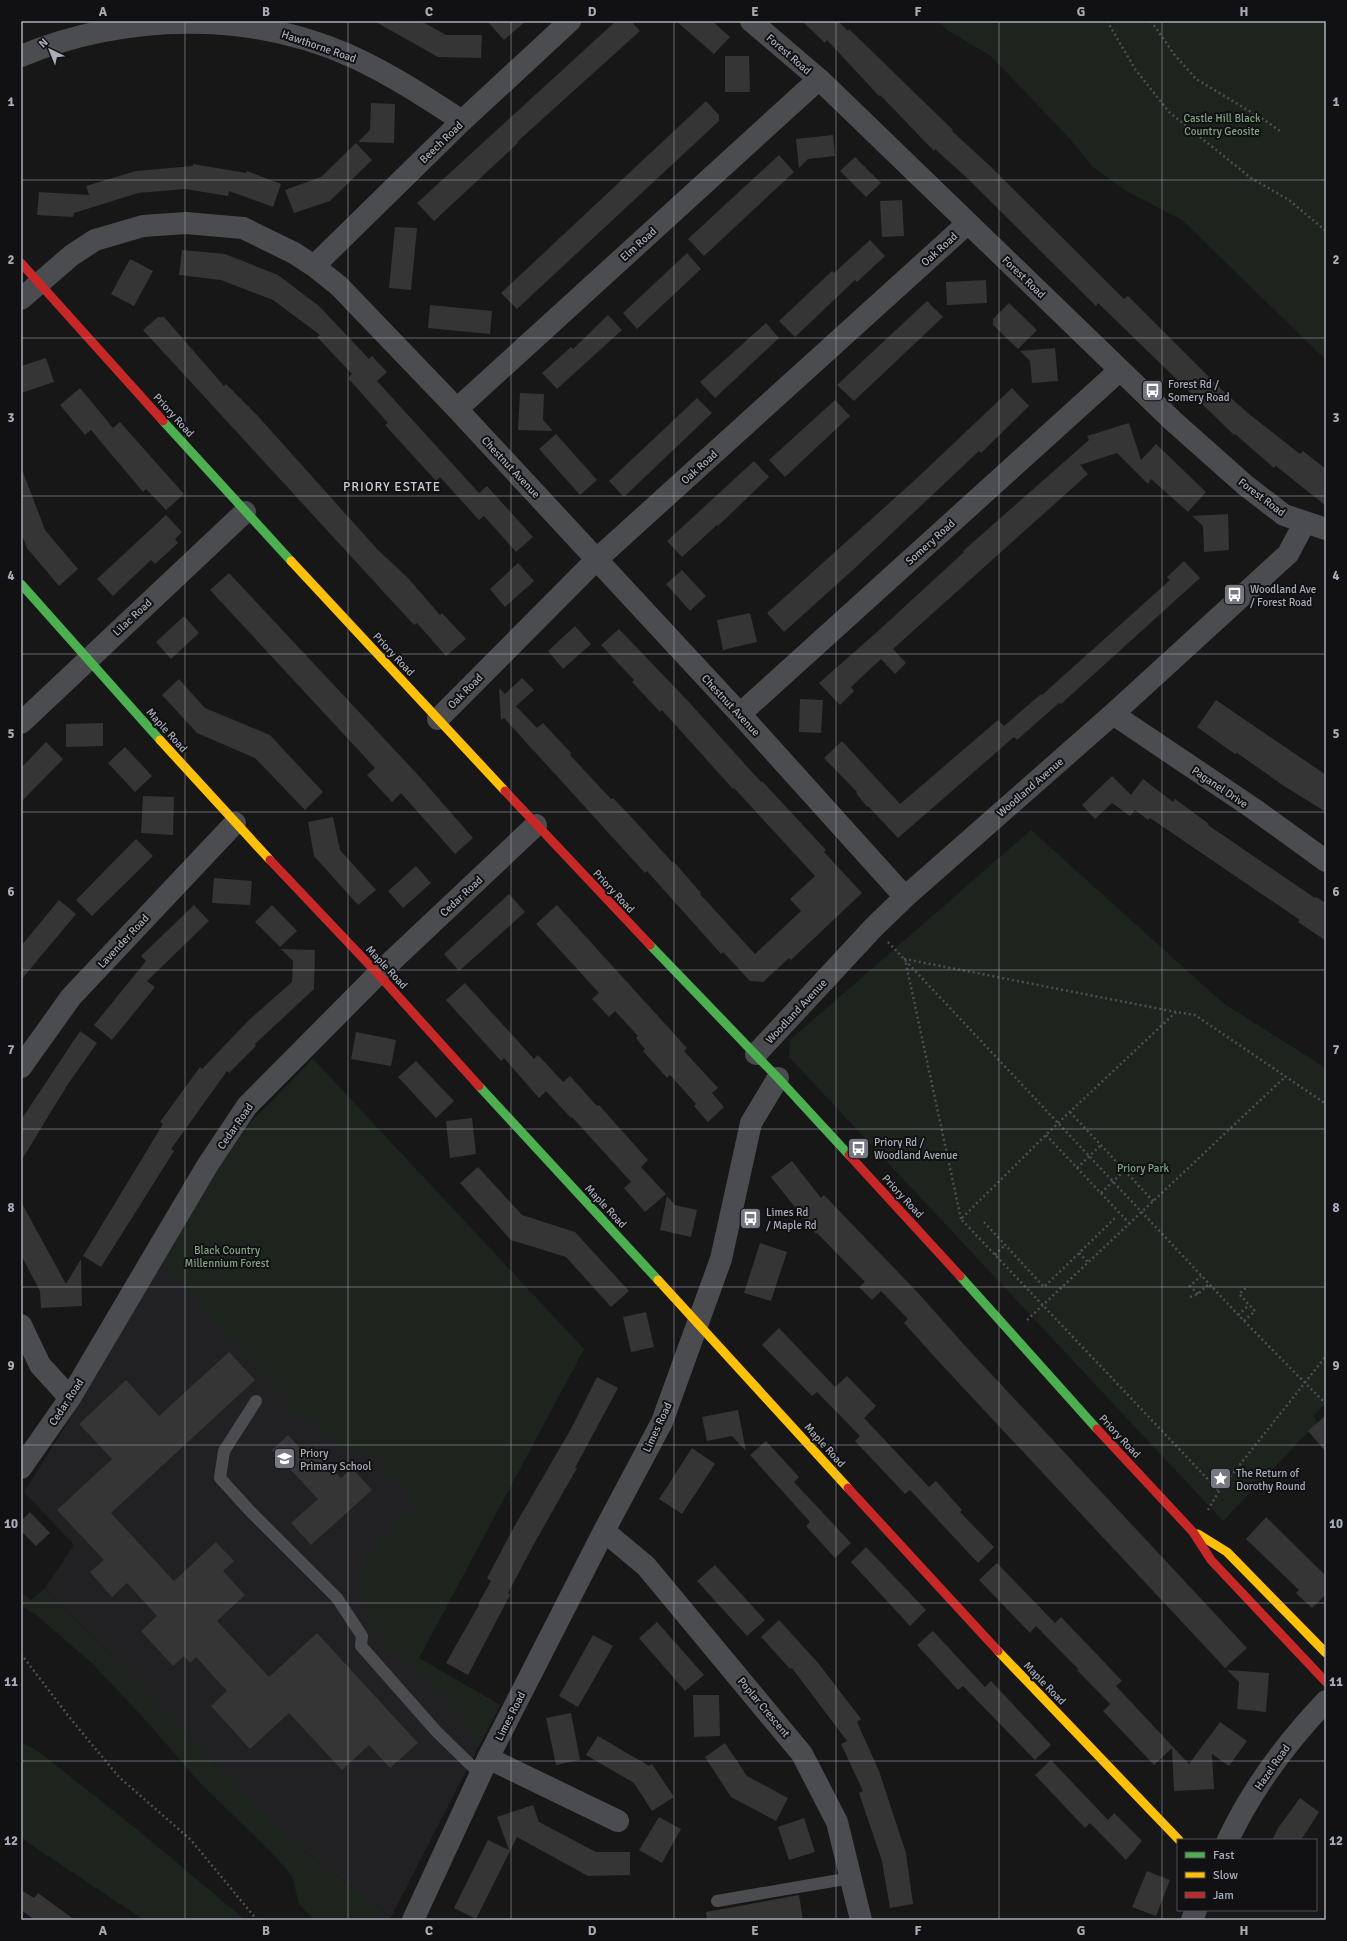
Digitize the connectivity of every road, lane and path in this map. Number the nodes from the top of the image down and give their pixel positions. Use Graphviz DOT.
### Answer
graph roads {
  1 [pos="570,21"];
  2 [pos="751,21"];
  3 [pos="1107,21"];
  4 [pos="1151,21"];
  5 [pos="21,56"];
  6 [pos="819,79"];
  7 [pos="462,121"];
  8 [pos="1280,131"];
  9 [pos="968,223"];
  10 [pos="1326,231"];
  11 [pos="21,263"];
  12 [pos="314,266"];
  13 [pos="39,283"];
  14 [pos="21,299"];
  15 [pos="1120,370"];
  16 [pos="457,409"];
  17 [pos="245,512"];
  18 [pos="1305,522"];
  19 [pos="1326,529"];
  20 [pos="596,560"];
  21 [pos="21,584"];
  22 [pos="87,659"];
  23 [pos="740,714"];
  24 [pos="1113,714"];
  25 [pos="438,719"];
  26 [pos="21,723"];
  27 [pos="235,823"];
  28 [pos="536,825"];
  29 [pos="1326,861"];
  30 [pos="905,897"];
  31 [pos="874,927"];
  32 [pos="905,960"];
  33 [pos="378,974"];
  34 [pos="1176,1012"];
  35 [pos="756,1054"];
  36 [pos="21,1067"];
  37 [pos="1286,1076"];
  38 [pos="778,1078"];
  39 [pos="1326,1104"];
  40 [pos="1070,1112"];
  41 [pos="1058,1123"];
  42 [pos="1046,1135"];
  43 [pos="1101,1145"];
  44 [pos="1089,1156"];
  45 [pos="1077,1168"];
  46 [pos="1125,1170"];
  47 [pos="1113,1182"];
  48 [pos="1101,1193"];
  49 [pos="1154,1202"];
  50 [pos="1142,1213"];
  51 [pos="1115,1218"];
  52 [pos="961,1219"];
  53 [pos="984,1222"];
  54 [pos="1130,1224"];
  55 [pos="1005,1245"];
  56 [pos="1079,1253"];
  57 [pos="995,1255"];
  58 [pos="1089,1263"];
  59 [pos="1202,1276"];
  60 [pos="1209,1284"];
  61 [pos="1247,1287"];
  62 [pos="1198,1294"];
  63 [pos="1190,1297"];
  64 [pos="1250,1305"];
  65 [pos="1042,1306"];
  66 [pos="1238,1315"];
  67 [pos="1244,1321"];
  68 [pos="698,1323"];
  69 [pos="21,1325"];
  70 [pos="1013,1334"];
  71 [pos="1326,1356"];
  72 [pos="1306,1382"];
  73 [pos="70,1398"];
  74 [pos="256,1401"];
  75 [pos="1326,1404"];
  76 [pos="21,1468"];
  77 [pos="1219,1491"];
  78 [pos="1208,1510"];
  79 [pos="604,1531"];
  80 [pos="1193,1532"];
  81 [pos="1304,1630"];
  82 [pos="1326,1653"];
  83 [pos="21,1654"];
  84 [pos="1326,1669"];
  85 [pos="1326,1682"];
  86 [pos="1326,1701"];
  87 [pos="485,1767"];
  88 [pos="618,1821"];
  89 [pos="1178,1839"];
  90 [pos="1229,1839"];
  91 [pos="851,1878"];
  92 [pos="717,1901"];
  93 [pos="258,1920"];
  94 [pos="413,1920"];
  95 [pos="861,1920"];
  1 -- 7 [label="street, Beech Road"];
  2 -- 6 [label="street, Forest Road"];
  3 -- 10 [label="path"];
  4 -- 8 [label="path"];
  5 -- 7 [label="street, Hawthorne Road"];
  6 -- 9 [label="street, Forest Road"];
  6 -- 16 [label="street, Elm Road"];
  7 -- 12 [label="street, Beech Road"];
  9 -- 15 [label="street, Forest Road"];
  9 -- 20 [label="street, Oak Road"];
  11 -- 13 [label="main road, Priory Road"];
  12 -- 13 [label="street, Chestnut Avenue"];
  12 -- 16 [label="street, Chestnut Avenue"];
  13 -- 14 [label="street, Chestnut Avenue"];
  13 -- 17 [label="main road, Priory Road"];
  15 -- 18 [label="street, Forest Road"];
  15 -- 23 [label="street, Somery Road"];
  16 -- 20 [label="street, Chestnut Avenue"];
  17 -- 22 [label="street, Lilac Road"];
  17 -- 25 [label="main road, Priory Road"];
  18 -- 19 [label="street, Forest Road"];
  18 -- 24 [label="street, Woodland Avenue"];
  20 -- 23 [label="street, Chestnut Avenue"];
  20 -- 25 [label="street, Oak Road"];
  21 -- 22 [label="main road, Maple Road"];
  22 -- 26 [label="street, Lilac Road"];
  22 -- 27 [label="main road, Maple Road"];
  23 -- 30 [label="street, Chestnut Avenue"];
  24 -- 29 [label="street, Paganel Drive"];
  24 -- 30 [label="street, Woodland Avenue"];
  25 -- 28 [label="main road, Priory Road"];
  27 -- 33 [label="main road, Maple Road"];
  27 -- 36 [label="street, Lavender Road"];
  28 -- 33 [label="street, Cedar Road"];
  28 -- 35 [label="main road, Priory Road"];
  30 -- 31 [label="street, Woodland Avenue"];
  31 -- 32 [label="path"];
  31 -- 35 [label="street, Woodland Avenue"];
  32 -- 34 [label="path"];
  32 -- 41 [label="path"];
  32 -- 52 [label="path"];
  33 -- 68 [label="main road, Maple Road"];
  33 -- 73 [label="street, Cedar Road"];
  34 -- 37 [label="path"];
  34 -- 40 [label="path"];
  35 -- 38 [label="main road, Priory Road"];
  37 -- 39 [label="path"];
  37 -- 49 [label="path"];
  38 -- 68 [label="street, Limes Road"];
  38 -- 70 [label="main road, Priory Road"];
  40 -- 41 [label="path"];
  40 -- 43 [label="path"];
  41 -- 42 [label="path"];
  41 -- 44 [label="path"];
  42 -- 45 [label="path"];
  42 -- 52 [label="path"];
  43 -- 44 [label="path"];
  43 -- 46 [label="path"];
  44 -- 45 [label="path"];
  44 -- 47 [label="path"];
  45 -- 48 [label="path"];
  46 -- 47 [label="path"];
  46 -- 49 [label="path"];
  47 -- 48 [label="path"];
  47 -- 50 [label="path"];
  48 -- 54 [label="path"];
  49 -- 50 [label="path"];
  50 -- 54 [label="path"];
  50 -- 59 [label="path"];
  51 -- 56 [label="path"];
  52 -- 57 [label="path"];
  53 -- 55 [label="path"];
  54 -- 58 [label="path"];
  55 -- 56 [label="path"];
  55 -- 57 [label="path"];
  56 -- 58 [label="path"];
  57 -- 65 [label="path"];
  58 -- 65 [label="path"];
  59 -- 60 [label="path"];
  59 -- 62 [label="path"];
  60 -- 62 [label="path"];
  60 -- 66 [label="path"];
  61 -- 64 [label="path"];
  62 -- 63 [label="path"];
  64 -- 66 [label="path"];
  64 -- 67 [label="path"];
  65 -- 70 [label="path"];
  65 -- 77 [label="path"];
  66 -- 67 [label="path"];
  67 -- 72 [label="path"];
  68 -- 79 [label="street, Limes Road"];
  68 -- 89 [label="main road, Maple Road"];
  69 -- 73 [label="street"];
  70 -- 80 [label="main road, Priory Road"];
  71 -- 72 [label="path"];
  72 -- 75 [label="path"];
  72 -- 77 [label="path"];
  73 -- 76 [label="street, Cedar Road"];
  74 -- 87 [label="lane"];
  77 -- 78 [label="path"];
  79 -- 87 [label="street, Limes Road"];
  79 -- 91 [label="street, Poplar Crescent"];
  80 -- 81 [label="main road, Priory Road"];
  80 -- 85 [label="main road, Priory Road"];
  81 -- 82 [label="main road, Priory Road"];
  81 -- 84 [label="street"];
  83 -- 93 [label="path"];
  86 -- 90 [label="street, Hazel Road"];
  87 -- 88 [label="street"];
  87 -- 94 [label="street, Limes Road"];
  91 -- 92 [label="lane"];
  91 -- 95 [label="street, Poplar Crescent"];
}
